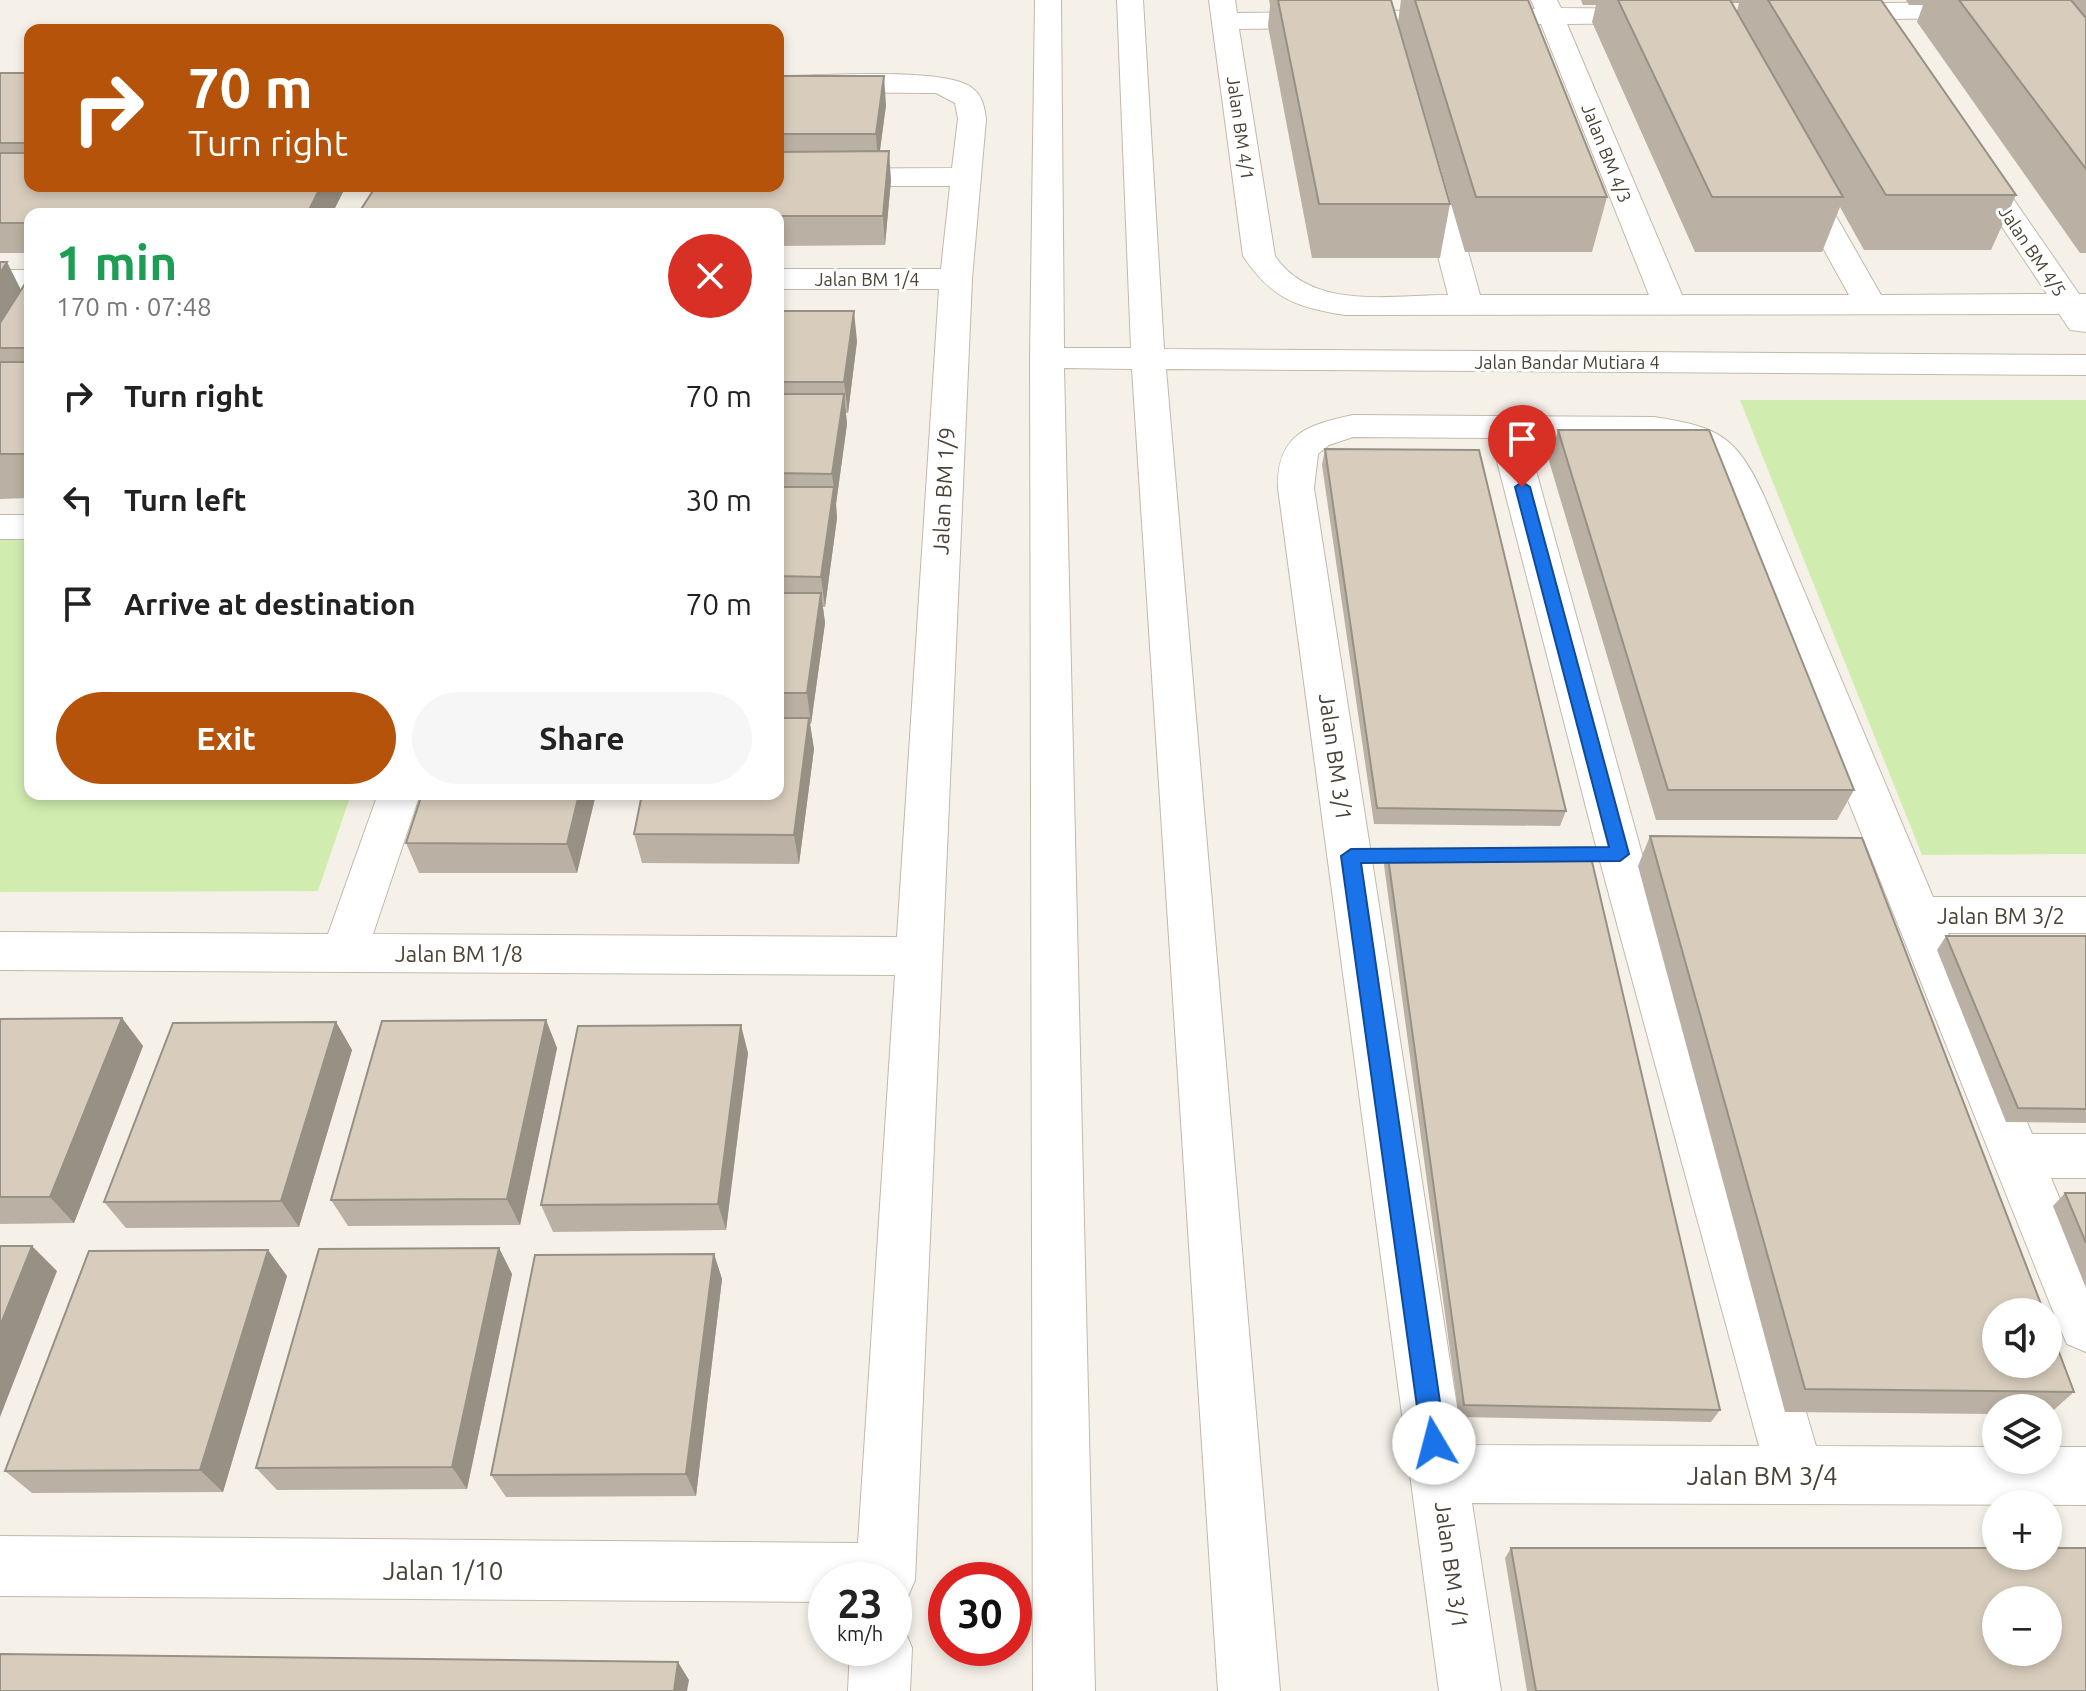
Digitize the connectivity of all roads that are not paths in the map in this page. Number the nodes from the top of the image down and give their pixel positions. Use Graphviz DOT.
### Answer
graph roads {
  1 [pos="1048,0"];
  2 [pos="1130,0"];
  3 [pos="2026,5"];
  4 [pos="1868,6"];
  5 [pos="1547,8"];
  6 [pos="2086,8"];
  7 [pos="1223,10"];
  8 [pos="1798,13"];
  9 [pos="1677,14"];
  10 [pos="1390,21"];
  11 [pos="2048,33"];
  12 [pos="1889,37"];
  13 [pos="784,84"];
  14 [pos="1957,139"];
  15 [pos="1423,145"];
  16 [pos="1787,155"];
  17 [pos="968,177"];
  18 [pos="784,178"];
  19 [pos="784,279"];
  20 [pos="956,279"];
  21 [pos="0,280"];
  22 [pos="24,280"];
  23 [pos="1467,305"];
  24 [pos="1871,305"];
  25 [pos="1670,306"];
  26 [pos="2080,312"];
  27 [pos="1047,358"];
  28 [pos="1148,360"];
  29 [pos="2086,365"];
  30 [pos="1506,426"];
  31 [pos="0,527"];
  32 [pos="24,527"];
  33 [pos="397,800"];
  34 [pos="1843,853"];
  35 [pos="1891,853"];
  36 [pos="1620,854"];
  37 [pos="1668,854"];
  38 [pos="1572,855"];
  39 [pos="1916,915"];
  40 [pos="2086,915"];
  41 [pos="0,951"];
  42 [pos="344,953"];
  43 [pos="917,956"];
  44 [pos="2016,1156"];
  45 [pos="2086,1156"];
  46 [pos="2086,1326"];
  47 [pos="1438,1474"];
  48 [pos="1796,1475"];
  49 [pos="2086,1476"];
  50 [pos="886,1562"];
  51 [pos="0,1566"];
  52 [pos="808,1575"];
  53 [pos="880,1666"];
  54 [pos="879,1691"];
  55 [pos="1064,1691"];
  56 [pos="1249,1691"];
  57 [pos="1470,1691"];
  1 -- 27 [label="street"];
  2 -- 28 [label="street"];
  3 -- 4 [label="street"];
  3 -- 6 [label="street"];
  3 -- 11 [label="street"];
  4 -- 8 [label="street"];
  4 -- 12 [label="street"];
  5 -- 9 [label="street"];
  5 -- 10 [label="street"];
  5 -- 25 [label="street, Jalan BM 4/3"];
  7 -- 10 [label="street"];
  7 -- 23 [label="street, Jalan BM 4/1"];
  13 -- 17 [label="street, Jalan BM 1/9"];
  14 -- 26 [label="street, Jalan BM 4/5"];
  15 -- 23 [label="street"];
  16 -- 24 [label="street"];
  17 -- 18 [label="street"];
  17 -- 20 [label="street, Jalan BM 1/9"];
  19 -- 20 [label="street, Jalan BM 1/4"];
  20 -- 43 [label="street, Jalan BM 1/9"];
  21 -- 22 [label="street"];
  23 -- 25 [label="street"];
  24 -- 25 [label="street"];
  24 -- 26 [label="street"];
  27 -- 28 [label="street, Jalan Bandar Mutiara 4"];
  27 -- 55 [label="street"];
  28 -- 29 [label="street, Jalan Bandar Mutiara 4"];
  28 -- 56 [label="street"];
  30 -- 35 [label="street, Jalan BM 3/1"];
  30 -- 36 [label="street"];
  30 -- 47 [label="street, Jalan BM 3/1"];
  31 -- 32 [label="street"];
  33 -- 42 [label="street"];
  34 -- 35 [label="street"];
  35 -- 39 [label="street, Jalan BM 3/1"];
  36 -- 37 [label="street"];
  36 -- 38 [label="street"];
  36 -- 48 [label="street"];
  39 -- 40 [label="street, Jalan BM 3/2"];
  39 -- 44 [label="street, Jalan BM 3/1"];
  41 -- 42 [label="street, Jalan BM 1/8"];
  42 -- 43 [label="street, Jalan BM 1/8"];
  43 -- 50 [label="street, Jalan BM 1/9"];
  44 -- 45 [label="street"];
  44 -- 46 [label="street, Jalan BM 3/1"];
  47 -- 48 [label="street, Jalan BM 3/4"];
  47 -- 57 [label="street, Jalan BM 3/1"];
  48 -- 49 [label="street, Jalan BM 3/4"];
  51 -- 52 [label="street, Jalan 1/10"];
  53 -- 54 [label="street"];
}
